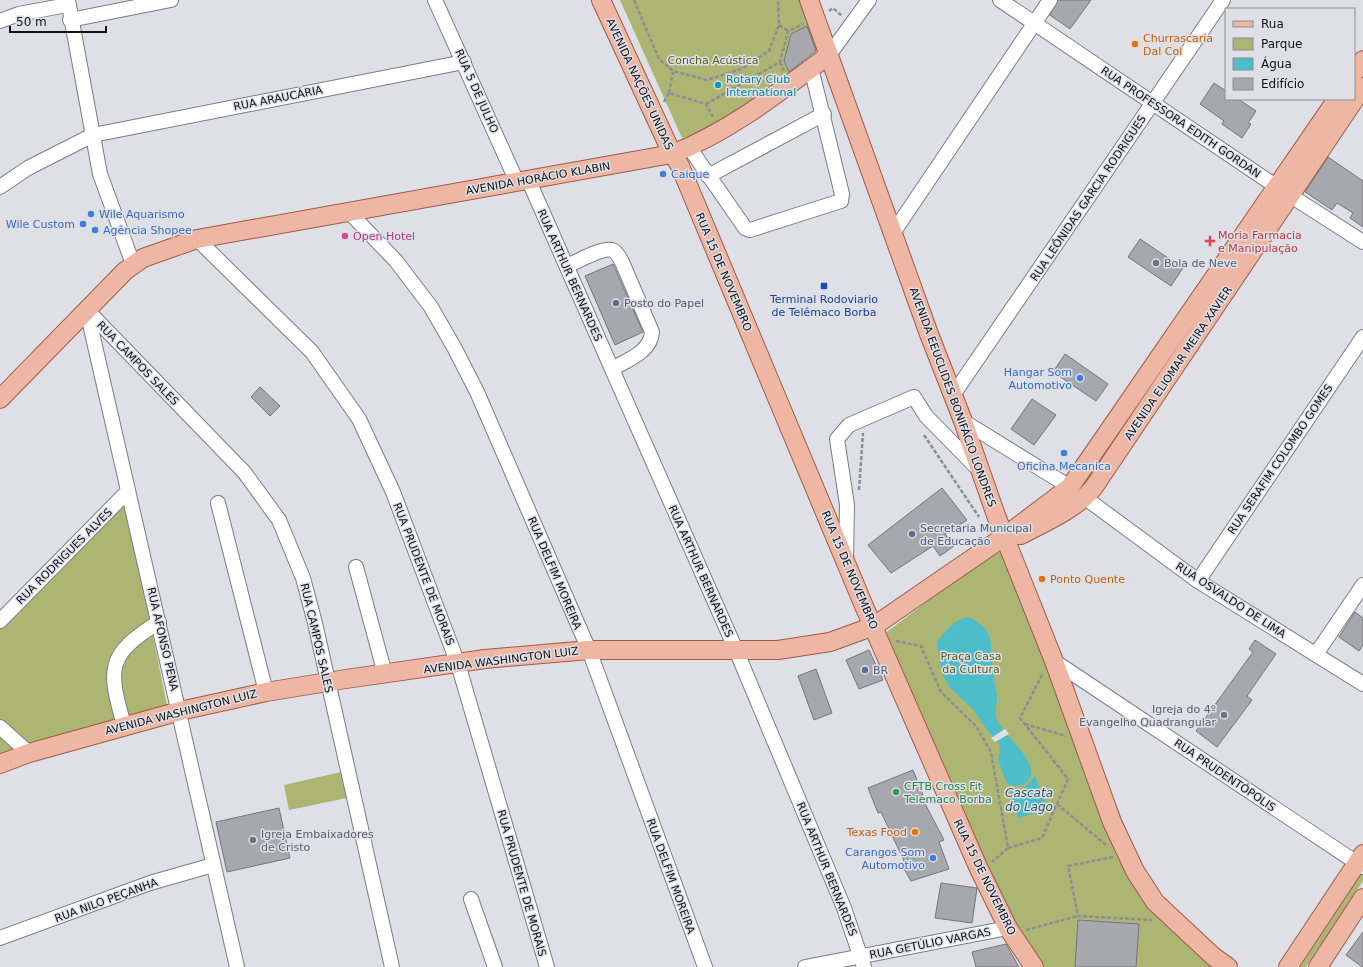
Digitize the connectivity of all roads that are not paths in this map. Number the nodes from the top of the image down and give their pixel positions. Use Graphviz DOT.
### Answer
graph roads {
  1 [pos="171,0"];
  2 [pos="435,0"];
  3 [pos="602,0"];
  4 [pos="809,0"];
  5 [pos="869,0"];
  6 [pos="1000,0"];
  7 [pos="1050,0"];
  8 [pos="1223,0"];
  9 [pos="68,2"];
  10 [pos="70,20"];
  11 [pos="0,21"];
  12 [pos="1035,23"];
  13 [pos="826,48"];
  14 [pos="1363,60"];
  15 [pos="464,62"];
  16 [pos="811,68"];
  17 [pos="1355,72"];
  18 [pos="1363,87"];
  19 [pos="1355,98"];
  20 [pos="1335,100"];
  21 [pos="1353,100"];
  22 [pos="1153,104"];
  23 [pos="824,114"];
  24 [pos="93,135"];
  25 [pos="689,147"];
  26 [pos="676,160"];
  27 [pos="708,176"];
  28 [pos="522,180"];
  29 [pos="0,187"];
  30 [pos="1284,191"];
  31 [pos="348,211"];
  32 [pos="893,233"];
  33 [pos="197,239"];
  34 [pos="1363,242"];
  35 [pos="133,264"];
  36 [pos="567,266"];
  37 [pos="87,310"];
  38 [pos="1363,337"];
  39 [pos="612,369"];
  40 [pos="953,395"];
  41 [pos="0,400"];
  42 [pos="964,420"];
  43 [pos="983,474"];
  44 [pos="128,491"];
  45 [pos="1077,492"];
  46 [pos="218,504"];
  47 [pos="1005,536"];
  48 [pos="846,560"];
  49 [pos="356,567"];
  50 [pos="1198,581"];
  51 [pos="1363,585"];
  52 [pos="0,621"];
  53 [pos="159,622"];
  54 [pos="874,626"];
  55 [pos="589,650"];
  56 [pos="736,650"];
  57 [pos="1316,654"];
  58 [pos="458,664"];
  59 [pos="1050,664"];
  60 [pos="385,674"];
  61 [pos="327,682"];
  62 [pos="1363,684"];
  63 [pos="266,692"];
  64 [pos="180,711"];
  65 [pos="124,725"];
  66 [pos="0,727"];
  67 [pos="29,753"];
  68 [pos="0,764"];
  69 [pos="1361,861"];
  70 [pos="213,866"];
  71 [pos="1363,898"];
  72 [pos="471,899"];
  73 [pos="1013,930"];
  74 [pos="0,938"];
  75 [pos="863,962"];
  76 [pos="237,967"];
  77 [pos="392,967"];
  78 [pos="495,967"];
  79 [pos="547,967"];
  80 [pos="705,967"];
  81 [pos="805,967"];
  82 [pos="1034,967"];
  83 [pos="1228,967"];
  84 [pos="1288,967"];
  85 [pos="1318,967"];
  1 -- 10 [label="street"];
  2 -- 15 [label="street, RUA 5 DE JULHO"];
  3 -- 26 [label="main road, AVENIDA NAÇÕES UNIDAS"];
  4 -- 13 [label="main road"];
  5 -- 13 [label="street, AVENIDA HORÁCIO KLABIN"];
  6 -- 12 [label="street, RUA PROFESSORA EDITH GORDAN"];
  7 -- 12 [label="street"];
  8 -- 22 [label="street, RUA LEÔNIDAS GARCIA RODRIGUES"];
  9 -- 10 [label="street"];
  9 -- 11 [label="street"];
  10 -- 24 [label="street"];
  12 -- 22 [label="street, RUA PROFESSORA EDITH GORDAN"];
  12 -- 32 [label="street"];
  13 -- 16 [label="main road, AVENIDA HORÁCIO KLABIN"];
  13 -- 32 [label="main road, AVENIDA EEUCLIDES BONIFÁCIO LONDRES"];
  14 -- 17 [label="main road"];
  15 -- 24 [label="street, RUA ARAUCÁRIA"];
  15 -- 28 [label="street, RUA 5 DE JULHO"];
  16 -- 23 [label="street"];
  16 -- 25 [label="main road, AVENIDA HORÁCIO KLABIN"];
  18 -- 19 [label="main road, AVENIDA ELIOMAR MEIRA XAVIER"];
  20 -- 30 [label="main road, AVENIDA ELIOMAR MEIRA XAVIER"];
  21 -- 30 [label="main road, AVENIDA ELIOMAR MEIRA XAVIER"];
  22 -- 30 [label="street, RUA PROFESSORA EDITH GORDAN"];
  22 -- 40 [label="street, RUA LEÔNIDAS GARCIA RODRIGUES"];
  23 -- 27 [label="street"];
  23 -- 27 [label="street"];
  24 -- 29 [label="street, RUA ARAUCÁRIA"];
  24 -- 35 [label="street"];
  25 -- 26 [label="main road, AVENIDA HORÁCIO KLABIN"];
  25 -- 27 [label="street"];
  26 -- 28 [label="main road, AVENIDA HORÁCIO KLABIN"];
  26 -- 48 [label="main road, RUA 15 DE NOVEMBRO"];
  28 -- 31 [label="main road, AVENIDA HORÁCIO KLABIN"];
  28 -- 36 [label="street, RUA ARTHUR BERNARDES"];
  30 -- 34 [label="street, RUA PROFESSORA EDITH GORDAN"];
  30 -- 45 [label="main road, AVENIDA ELIOMAR MEIRA XAVIER"];
  31 -- 33 [label="main road, AVENIDA HORÁCIO KLABIN"];
  31 -- 55 [label="street, RUA DELFIM MOREIRA"];
  32 -- 40 [label="main road, AVENIDA EEUCLIDES BONIFÁCIO LONDRES"];
  33 -- 35 [label="main road, AVENIDA HORÁCIO KLABIN"];
  33 -- 58 [label="street, RUA PRUDENTE DE MORAIS"];
  35 -- 37 [label="main road, AVENIDA HORÁCIO KLABIN"];
  36 -- 39 [label="street, RUA ARTHUR BERNARDES"];
  36 -- 39 [label="street"];
  37 -- 41 [label="main road, AVENIDA HORÁCIO KLABIN"];
  37 -- 44 [label="street, RUA AFONSO PENA"];
  37 -- 61 [label="street, RUA CAMPOS SALES"];
  38 -- 50 [label="street, RUA SERAFIM COLOMBO GOMES"];
  39 -- 56 [label="street, RUA ARTHUR BERNARDES"];
  40 -- 42 [label="main road, AVENIDA EEUCLIDES BONIFÁCIO LONDRES"];
  42 -- 43 [label="main road, AVENIDA EEUCLIDES BONIFÁCIO LONDRES"];
  42 -- 45 [label="street, RUA OSVALDO DE LIMA"];
  43 -- 47 [label="main road, AVENIDA EEUCLIDES BONIFÁCIO LONDRES"];
  43 -- 48 [label="street"];
  44 -- 52 [label="street, RUA RODRIGUES ALVES"];
  44 -- 53 [label="street, RUA AFONSO PENA"];
  45 -- 47 [label="main road, AVENIDA WASHINGTON LUIZ"];
  45 -- 50 [label="street, RUA OSVALDO DE LIMA"];
  46 -- 63 [label="street"];
  47 -- 54 [label="main road, AVENIDA WASHINGTON LUIZ"];
  47 -- 59 [label="main road, AVENIDA EEUCLIDES BONIFÁCIO LONDRES"];
  48 -- 54 [label="main road, RUA 15 DE NOVEMBRO"];
  49 -- 60 [label="street"];
  50 -- 57 [label="street, RUA OSVALDO DE LIMA"];
  51 -- 57 [label="street"];
  53 -- 64 [label="street, RUA AFONSO PENA"];
  53 -- 65 [label="street"];
  54 -- 56 [label="main road, AVENIDA WASHINGTON LUIZ"];
  54 -- 73 [label="main road, RUA 15 DE NOVEMBRO"];
  55 -- 56 [label="main road, AVENIDA WASHINGTON LUIZ"];
  55 -- 58 [label="main road, AVENIDA WASHINGTON LUIZ"];
  55 -- 80 [label="street, RUA DELFIM MOREIRA"];
  56 -- 75 [label="street, RUA ARTHUR BERNARDES"];
  57 -- 62 [label="street, RUA OSVALDO DE LIMA"];
  58 -- 60 [label="main road, AVENIDA WASHINGTON LUIZ"];
  58 -- 79 [label="street, RUA PRUDENTE DE MORAIS"];
  59 -- 69 [label="street, RUA PRUDENTÓPOLIS"];
  59 -- 83 [label="main road, AVENIDA EEUCLIDES BONIFÁCIO LONDRES"];
  60 -- 61 [label="main road, AVENIDA WASHINGTON LUIZ"];
  61 -- 63 [label="main road, AVENIDA WASHINGTON LUIZ"];
  61 -- 77 [label="street, RUA CAMPOS SALES"];
  63 -- 64 [label="main road, AVENIDA WASHINGTON LUIZ"];
  64 -- 65 [label="main road, AVENIDA WASHINGTON LUIZ"];
  64 -- 70 [label="street, RUA AFONSO PENA"];
  65 -- 67 [label="main road, AVENIDA WASHINGTON LUIZ"];
  66 -- 67 [label="street"];
  67 -- 68 [label="main road, AVENIDA WASHINGTON LUIZ"];
  69 -- 84 [label="main road"];
  70 -- 74 [label="street, RUA NILO PEÇANHA"];
  70 -- 76 [label="street, RUA AFONSO PENA"];
  71 -- 85 [label="main road"];
  72 -- 78 [label="street"];
  73 -- 75 [label="street, RUA GETÚLIO VARGAS"];
  73 -- 82 [label="main road, RUA 15 DE NOVEMBRO"];
  75 -- 81 [label="street, RUA GETÚLIO VARGAS"];
}
